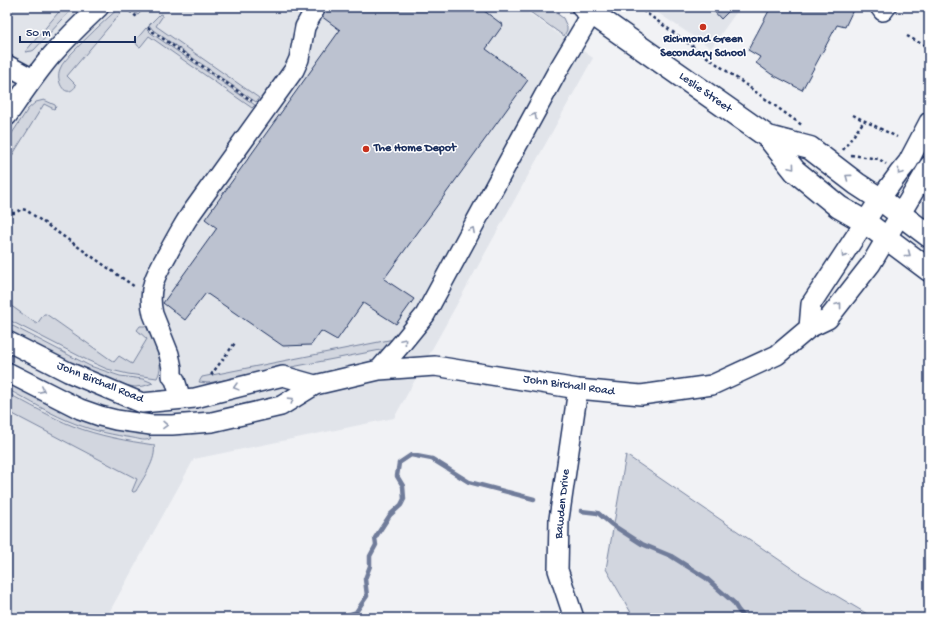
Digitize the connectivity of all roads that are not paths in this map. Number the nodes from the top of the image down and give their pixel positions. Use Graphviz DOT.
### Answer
graph roads {
  1 [pos="99,7"];
  2 [pos="316,7"];
  3 [pos="880,7"];
  4 [pos="886,7"];
  5 [pos="588,10"];
  6 [pos="7,65"];
  7 [pos="33,79"];
  8 [pos="7,116"];
  9 [pos="929,122"];
  10 [pos="768,137"];
  11 [pos="929,166"];
  12 [pos="880,199"];
  13 [pos="900,215"];
  14 [pos="865,222"];
  15 [pos="929,236"];
  16 [pos="887,238"];
  17 [pos="929,270"];
  18 [pos="809,328"];
  19 [pos="7,341"];
  20 [pos="379,370"];
  21 [pos="7,372"];
  22 [pos="315,385"];
  23 [pos="578,389"];
  24 [pos="181,400"];
  25 [pos="574,618"];
  1 -- 7 [label="street"];
  2 -- 24 [label="street"];
  3 -- 4 [label="street"];
  5 -- 10 [label="main road, Leslie Street"];
  20 -- 5 [label="street, one-way"];
  6 -- 7 [label="street"];
  7 -- 8 [label="street"];
  9 -- 12 [label="street, one-way"];
  12 -- 10 [label="main road, Leslie Street, one-way"];
  10 -- 14 [label="main road, Leslie Street, one-way"];
  11 -- 13 [label="street, John Birchall Road"];
  12 -- 13 [label="main road, Leslie Street"];
  12 -- 14 [label="street"];
  13 -- 15 [label="main road, Leslie Street"];
  13 -- 16 [label="street, John Birchall Road"];
  14 -- 16 [label="main road, Leslie Street"];
  14 -- 18 [label="street, one-way"];
  16 -- 17 [label="main road, Leslie Street, one-way"];
  18 -- 16 [label="street, John Birchall Road, one-way"];
  18 -- 23 [label="street, John Birchall Road"];
  19 -- 24 [label="street, John Birchall Road"];
  20 -- 22 [label="street, John Birchall Road"];
  20 -- 23 [label="street, John Birchall Road"];
  21 -- 22 [label="street, John Birchall Road, one-way"];
  22 -- 24 [label="street, John Birchall Road, one-way"];
  23 -- 25 [label="street, Bawden Drive"];
}
